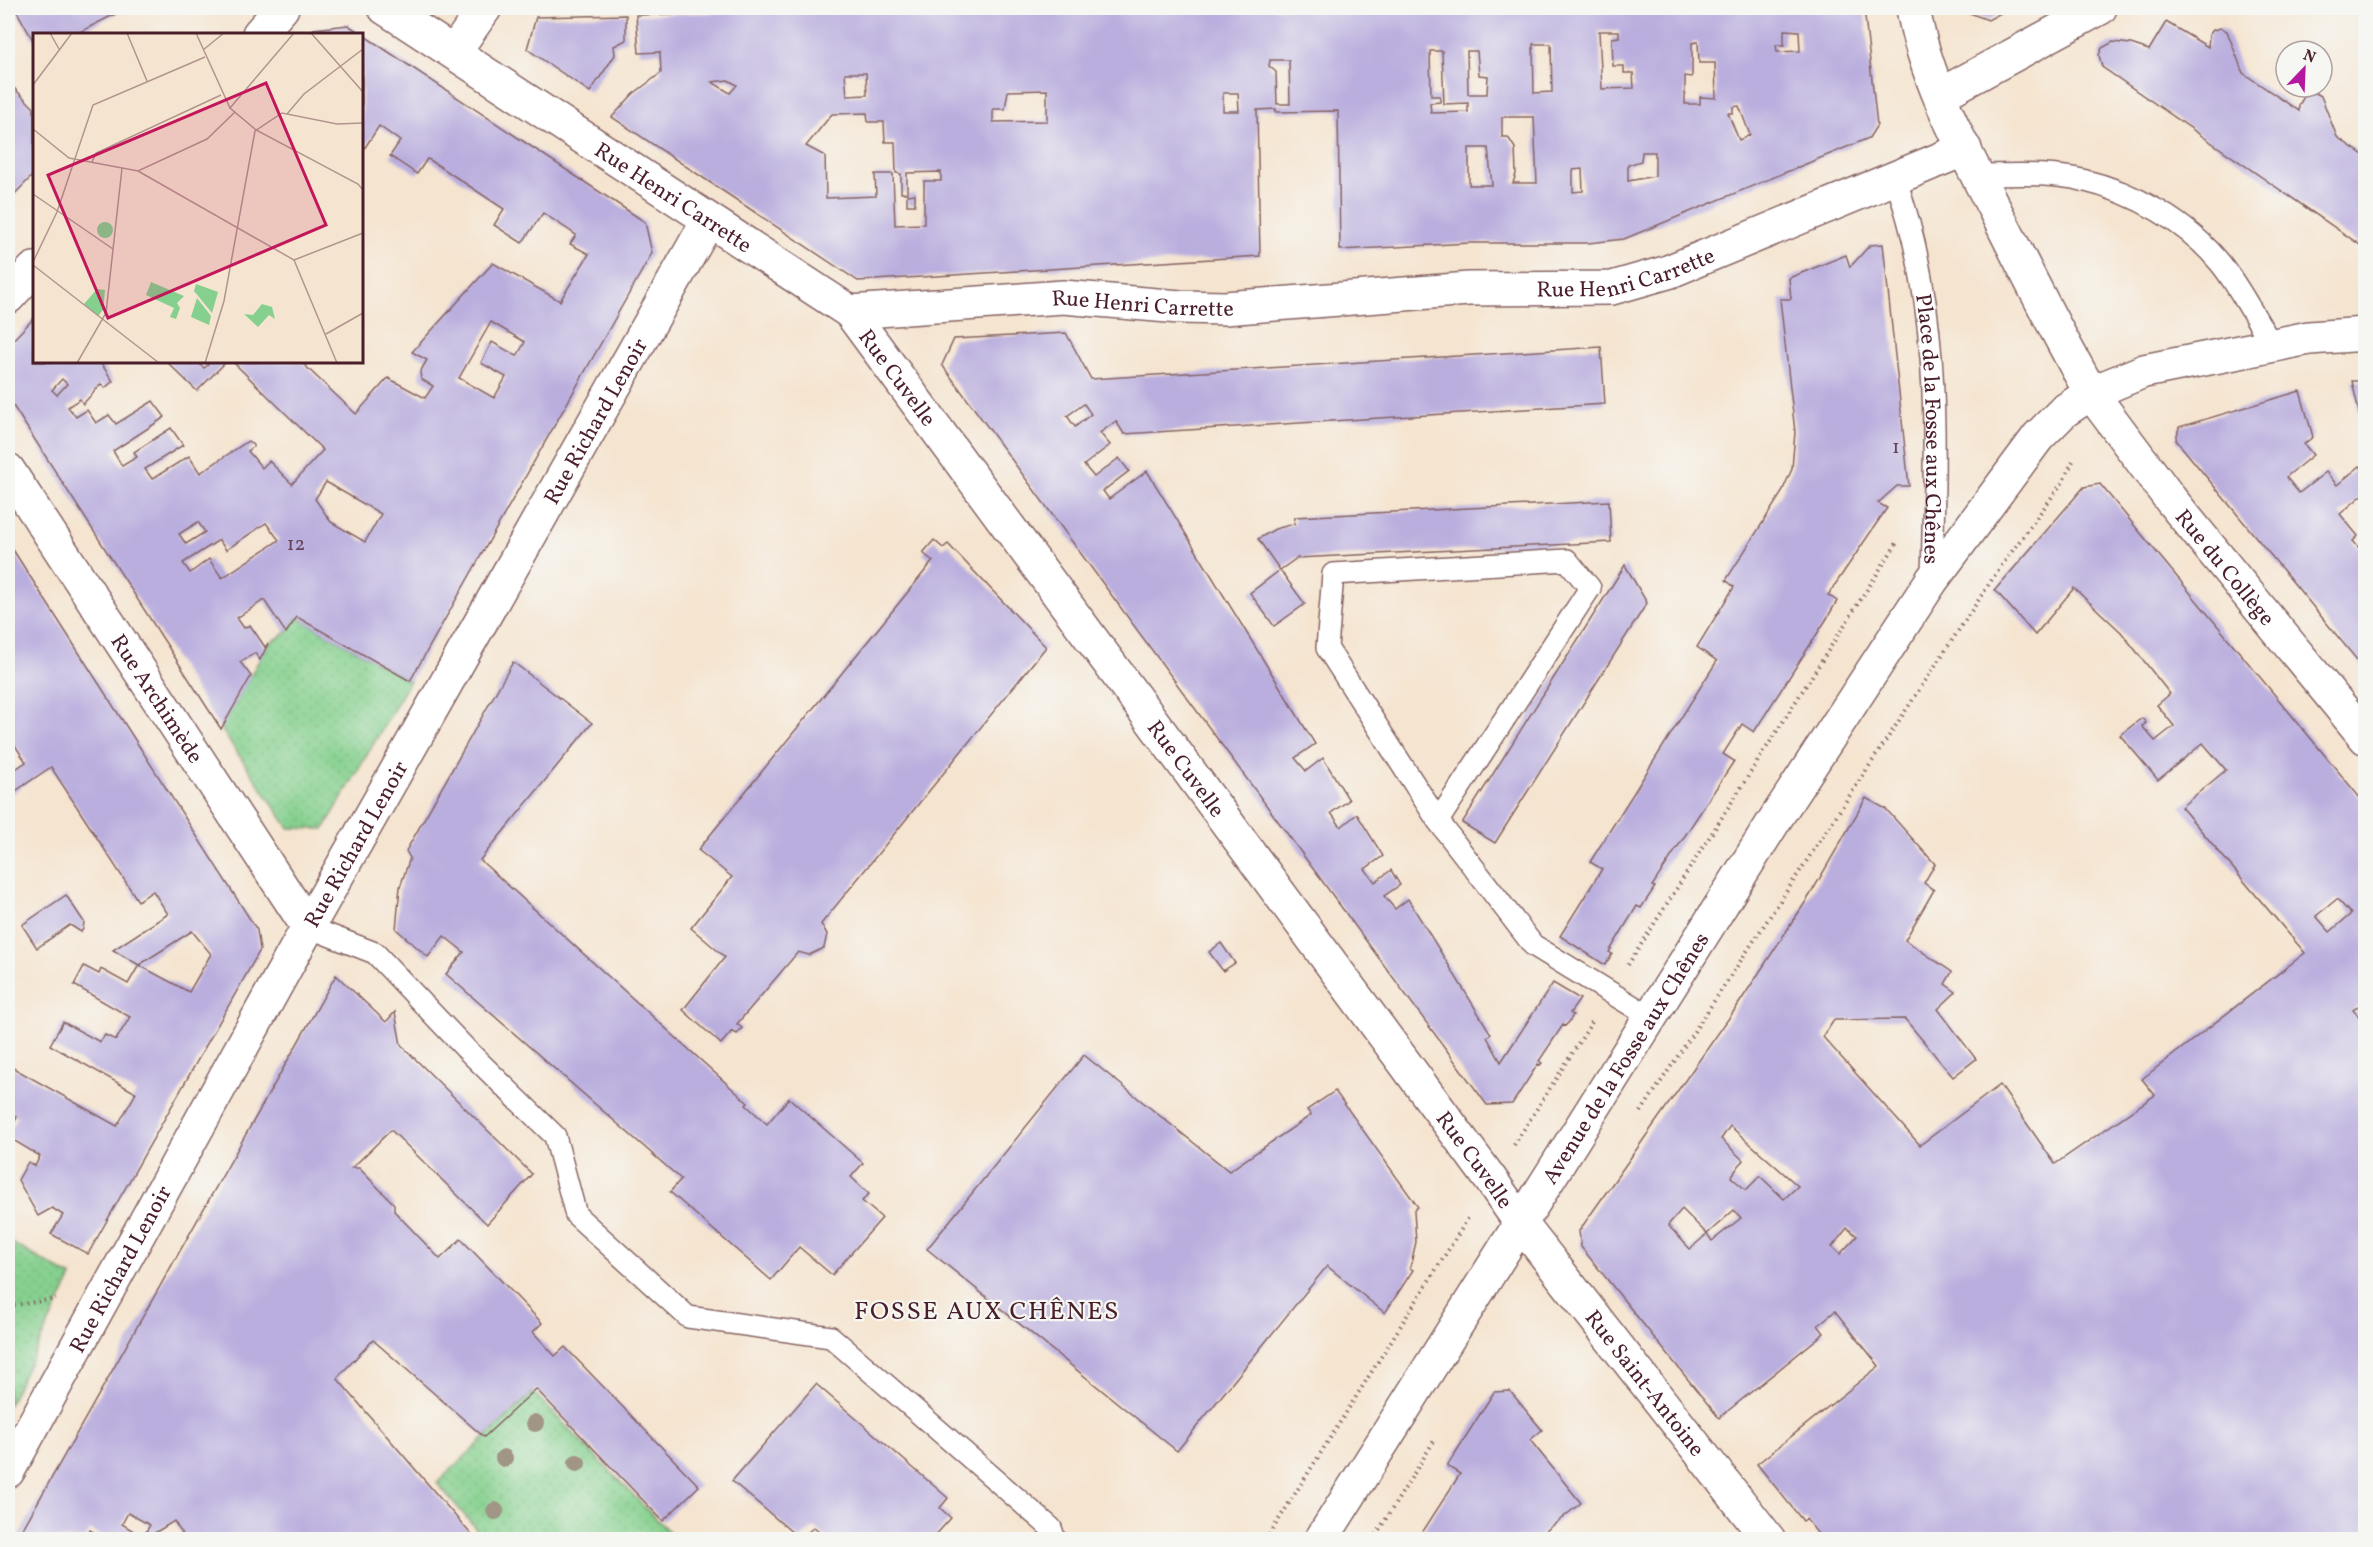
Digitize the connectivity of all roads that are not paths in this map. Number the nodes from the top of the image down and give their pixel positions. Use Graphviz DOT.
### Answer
graph roads {
  1 [pos="282,8"];
  2 [pos="386,8"];
  3 [pos="485,8"];
  4 [pos="1912,8"];
  5 [pos="2100,8"];
  6 [pos="260,33"];
  7 [pos="454,52"];
  8 [pos="1940,94"];
  9 [pos="1971,162"];
  10 [pos="1895,178"];
  11 [pos="708,221"];
  12 [pos="33,270"];
  13 [pos="8,297"];
  14 [pos="850,312"];
  15 [pos="2366,334"];
  16 [pos="2272,345"];
  17 [pos="2091,393"];
  18 [pos="8,470"];
  19 [pos="1932,580"];
  20 [pos="2366,738"];
  21 [pos="1438,821"];
  22 [pos="308,927"];
  23 [pos="1652,1018"];
  24 [pos="1522,1225"];
  25 [pos="8,1471"];
  26 [pos="1055,1539"];
  27 [pos="1321,1539"];
  28 [pos="1769,1539"];
  1 -- 6 [label="street"];
  2 -- 7 [label="street, Rue Henri Carrette"];
  3 -- 7 [label="street"];
  4 -- 8 [label="street"];
  5 -- 8 [label="street"];
  7 -- 11 [label="street, Rue Henri Carrette"];
  8 -- 9 [label="street"];
  9 -- 10 [label="street, Rue Henri Carrette"];
  9 -- 16 [label="lane"];
  9 -- 17 [label="street"];
  10 -- 14 [label="street, Rue Henri Carrette"];
  10 -- 19 [label="lane, Place de la Fosse aux Chênes"];
  11 -- 14 [label="street, Rue Henri Carrette"];
  11 -- 22 [label="street, Rue Richard Lenoir"];
  12 -- 13 [label="street"];
  14 -- 24 [label="street, Rue Cuvelle"];
  15 -- 16 [label="street, Place de la Fosse aux Chênes"];
  16 -- 17 [label="street, Place de la Fosse aux Chênes"];
  17 -- 19 [label="street, Place de la Fosse aux Chênes"];
  17 -- 20 [label="street, Rue du Collège"];
  18 -- 22 [label="street, Rue Archimède"];
  19 -- 23 [label="street, Avenue de la Fosse aux Chênes"];
  21 -- 21 [label="lane"];
  21 -- 23 [label="lane"];
  22 -- 25 [label="street, Rue Richard Lenoir"];
  22 -- 26 [label="lane"];
  23 -- 24 [label="street, Avenue de la Fosse aux Chênes"];
  24 -- 27 [label="street, Avenue de la Fosse aux Chênes"];
  24 -- 28 [label="street, Rue Saint-Antoine"];
}
